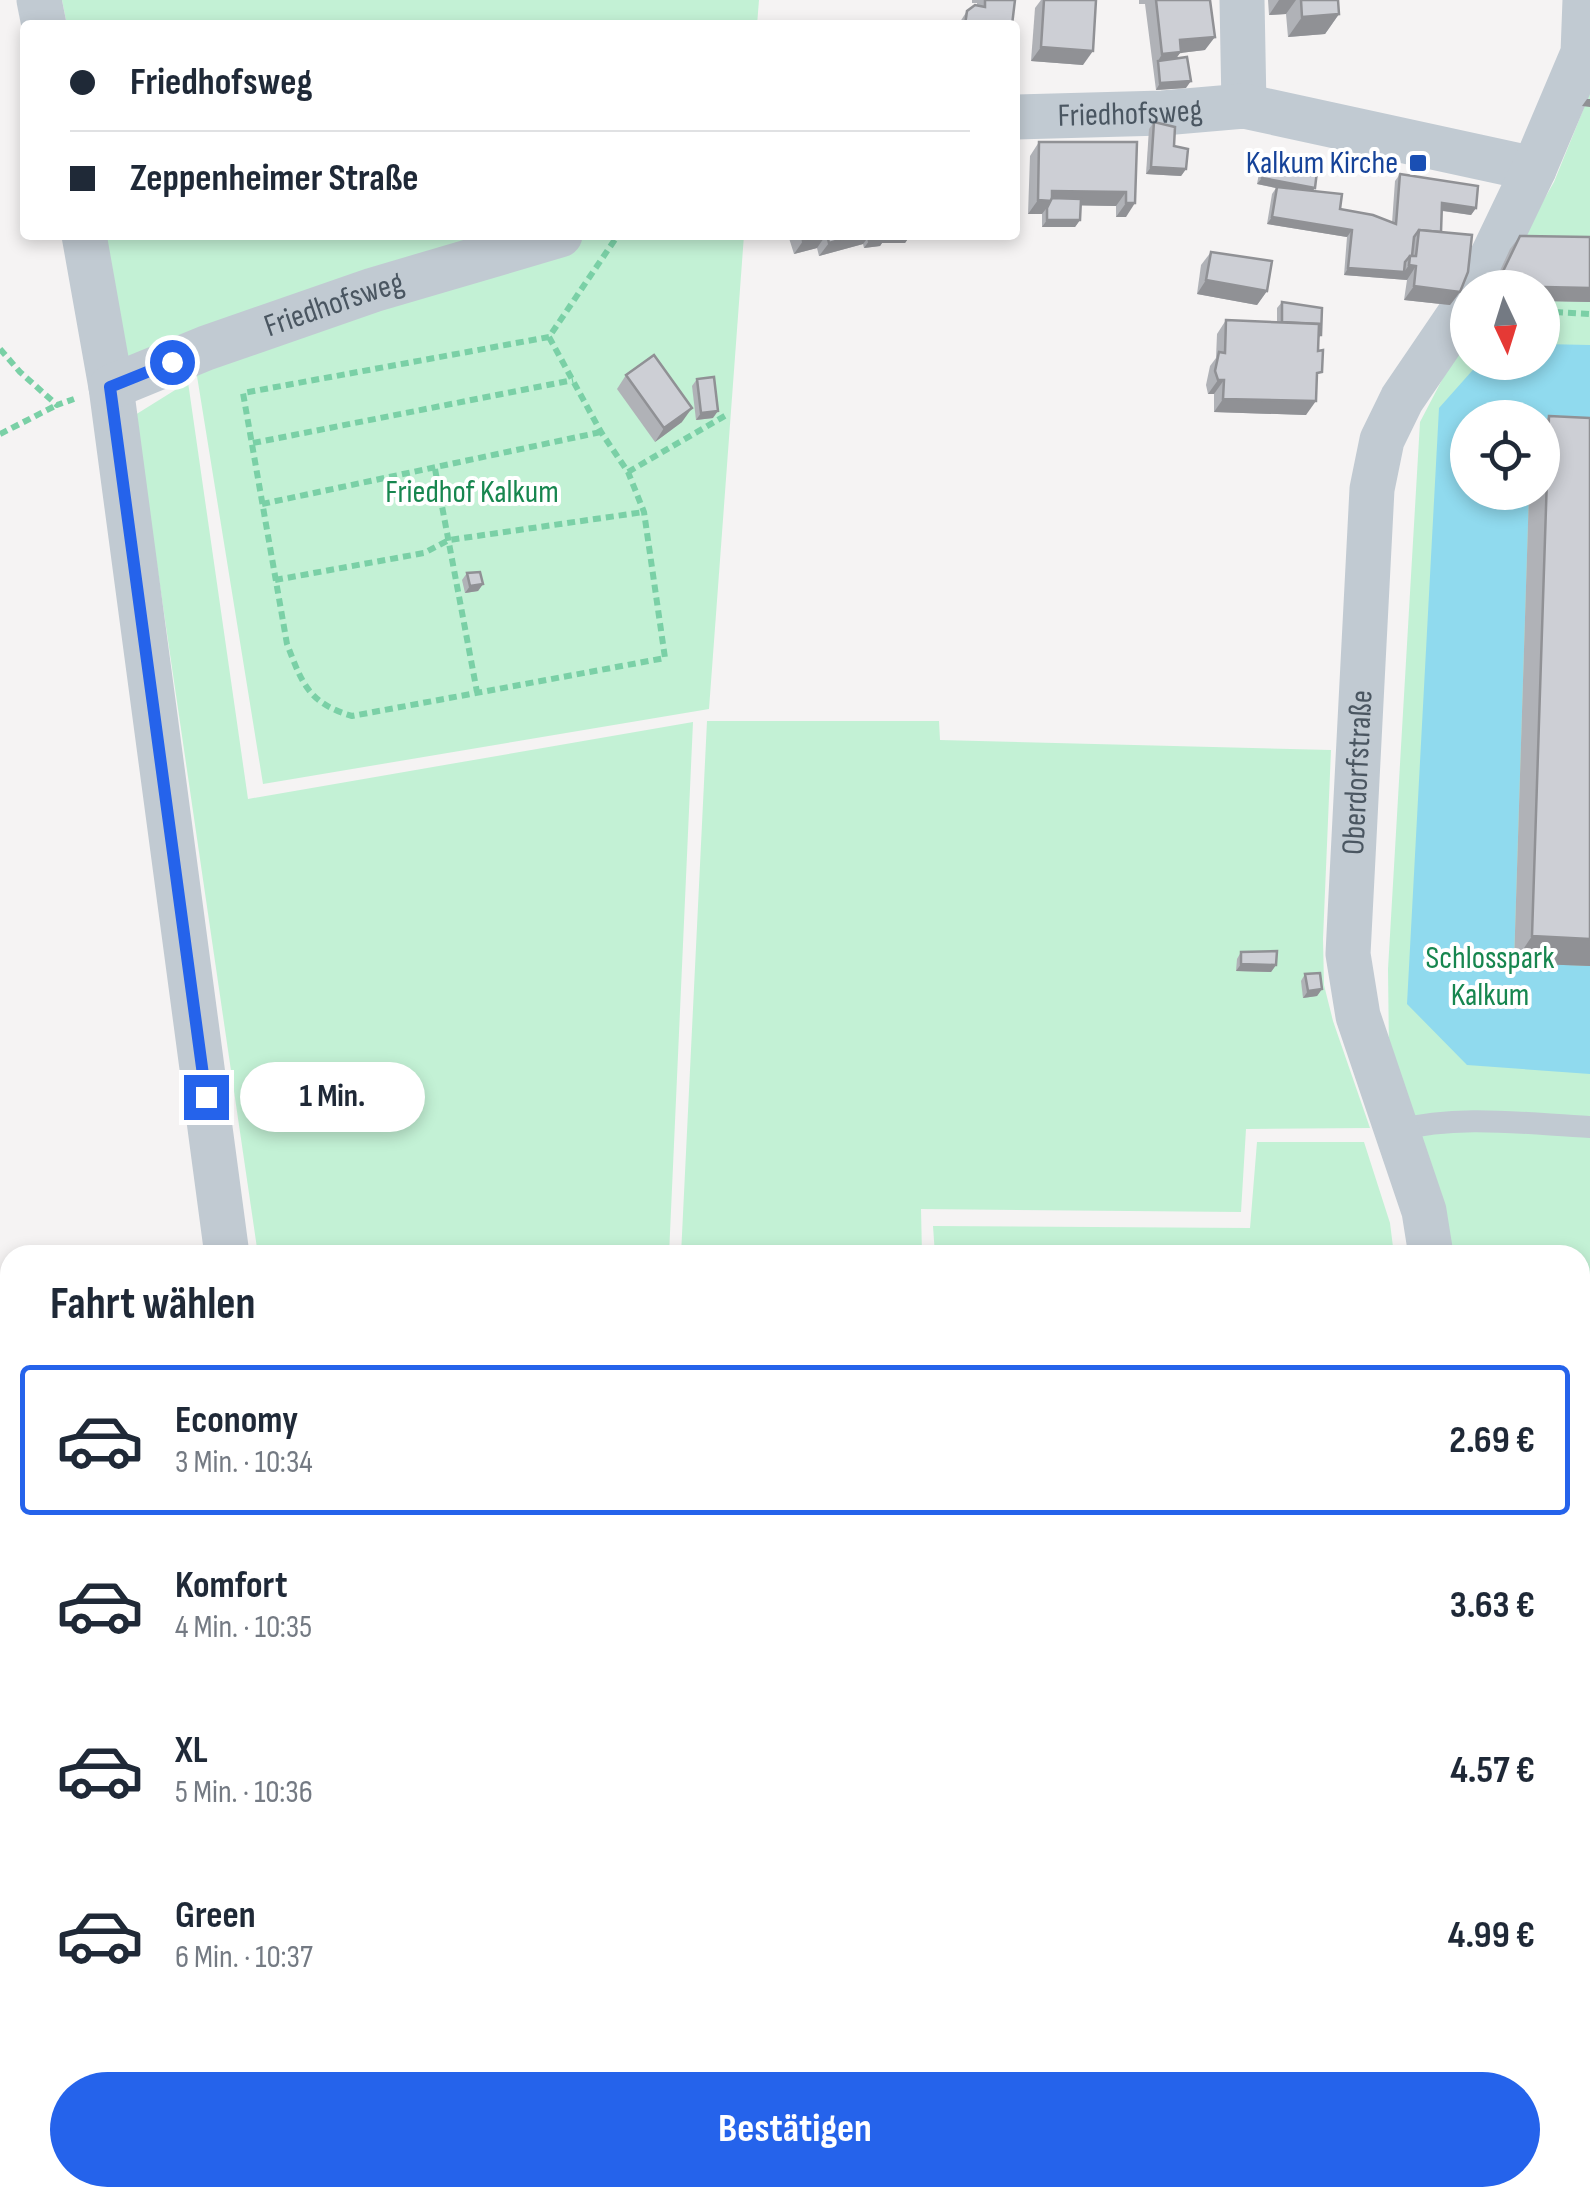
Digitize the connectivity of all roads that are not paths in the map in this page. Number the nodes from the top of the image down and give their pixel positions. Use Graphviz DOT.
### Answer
graph roads {
  1 [pos="1242,0"];
  2 [pos="1585,0"];
  3 [pos="1244,106"];
  4 [pos="1020,118"];
  5 [pos="1534,169"];
  6 [pos="85,240"];
  7 [pos="543,240"];
  8 [pos="1486,270"];
  9 [pos="1450,328"];
  10 [pos="110,387"];
  11 [pos="1590,1127"];
  12 [pos="1398,1130"];
  13 [pos="226,1245"];
  14 [pos="1429,1245"];
  1 -- 3 [label="street"];
  2 -- 5 [label="street"];
  3 -- 4 [label="street, Friedhofsweg"];
  3 -- 5 [label="street, Friedhofsweg"];
  5 -- 8 [label="street"];
  6 -- 10 [label="street"];
  7 -- 10 [label="street, Friedhofsweg"];
  9 -- 12 [label="street, Oberdorfstraße"];
  10 -- 13 [label="street"];
  11 -- 12 [label="lane"];
  12 -- 14 [label="street, Oberdorfstraße"];
}
